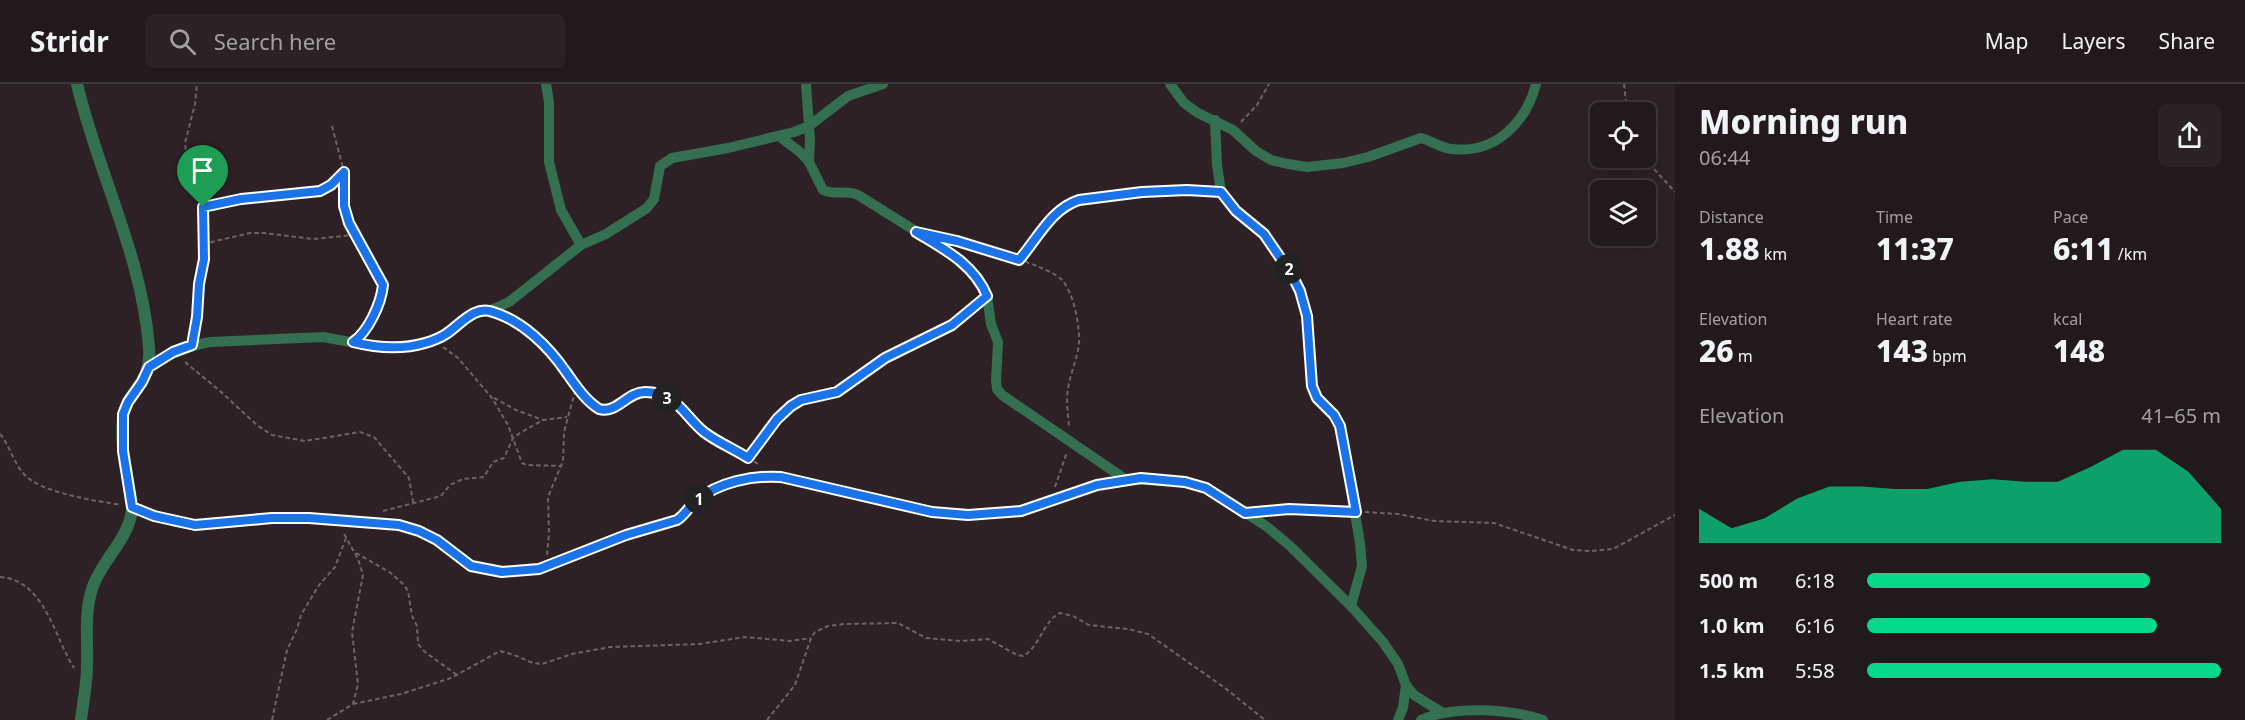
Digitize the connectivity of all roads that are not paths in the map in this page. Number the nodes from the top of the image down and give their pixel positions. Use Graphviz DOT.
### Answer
graph roads {
  1 [pos="77,84"];
  2 [pos="546,84"];
  3 [pos="806,84"];
  4 [pos="884,84"];
  5 [pos="1170,84"];
  6 [pos="1536,84"];
  7 [pos="1215,120"];
  8 [pos="809,126"];
  9 [pos="779,136"];
  10 [pos="809,162"];
  11 [pos="581,245"];
  12 [pos="149,367"];
  13 [pos="1125,480"];
  14 [pos="132,507"];
  15 [pos="1351,606"];
  16 [pos="1406,685"];
  17 [pos="1443,713"];
  18 [pos="81,720"];
  19 [pos="1398,720"];
  20 [pos="1421,720"];
  21 [pos="1543,720"];
  1 -- 12 [label="street"];
  2 -- 11 [label="street"];
  3 -- 8 [label="street"];
  4 -- 8 [label="street"];
  5 -- 7 [label="street"];
  6 -- 7 [label="street"];
  7 -- 15 [label="street"];
  8 -- 9 [label="street"];
  8 -- 10 [label="street"];
  9 -- 10 [label="street"];
  9 -- 11 [label="street"];
  10 -- 13 [label="street"];
  11 -- 12 [label="street"];
  12 -- 14 [label="street"];
  13 -- 14 [label="street"];
  13 -- 15 [label="street"];
  14 -- 18 [label="street"];
  15 -- 16 [label="street"];
  16 -- 17 [label="street"];
  16 -- 19 [label="street"];
  17 -- 20 [label="street"];
  17 -- 21 [label="street"];
}
